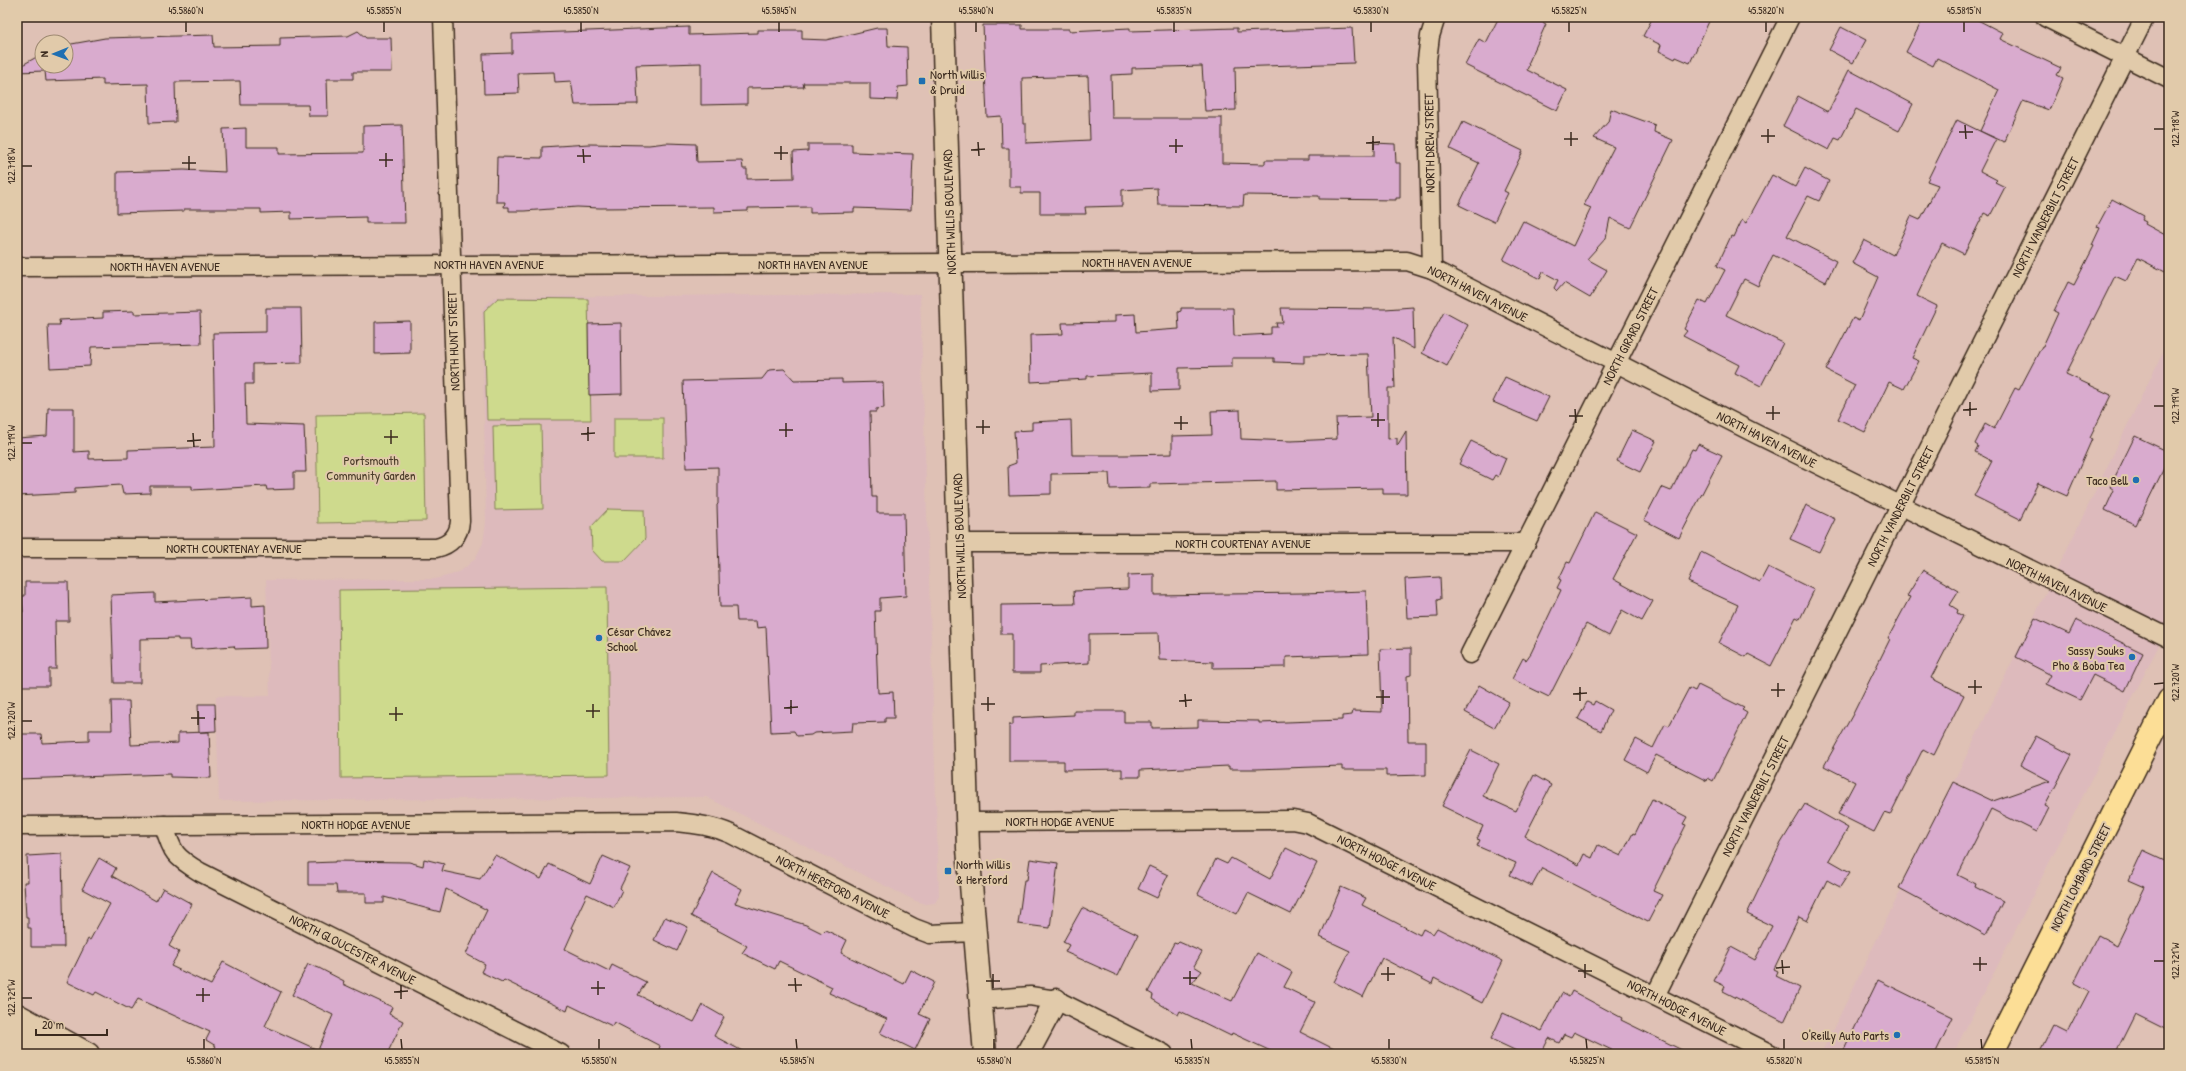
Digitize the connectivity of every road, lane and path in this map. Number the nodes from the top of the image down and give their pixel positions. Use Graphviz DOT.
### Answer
graph roads {
  1 [pos="443,17"];
  2 [pos="943,17"];
  3 [pos="1436,17"];
  4 [pos="1790,17"];
  5 [pos="2045,17"];
  6 [pos="2145,17"];
  7 [pos="2125,57"];
  8 [pos="2169,79"];
  9 [pos="951,263"];
  10 [pos="450,265"];
  11 [pos="17,267"];
  12 [pos="1432,269"];
  13 [pos="1616,363"];
  14 [pos="1900,506"];
  15 [pos="450,542"];
  16 [pos="959,543"];
  17 [pos="1526,543"];
  18 [pos="17,548"];
  19 [pos="2169,638"];
  20 [pos="1470,654"];
  21 [pos="2168,705"];
  22 [pos="967,822"];
  23 [pos="695,824"];
  24 [pos="164,825"];
  25 [pos="17,826"];
  26 [pos="974,932"];
  27 [pos="1655,996"];
  28 [pos="980,1000"];
  29 [pos="1056,1000"];
  30 [pos="17,1015"];
  31 [pos="17,1037"];
  32 [pos="58,1054"];
  33 [pos="88,1054"];
  34 [pos="561,1054"];
  35 [pos="985,1054"];
  36 [pos="1027,1054"];
  37 [pos="1164,1054"];
  38 [pos="1771,1054"];
  39 [pos="1992,1054"];
  1 -- 10 [label="street, NORTH HUNT STREET"];
  2 -- 9 [label="street, NORTH WILLIS BOULEVARD"];
  3 -- 12 [label="street, NORTH DREW STREET"];
  4 -- 13 [label="street, NORTH GIRARD STREET"];
  5 -- 7 [label="street"];
  6 -- 7 [label="street, NORTH VANDERBILT STREET"];
  7 -- 8 [label="street"];
  7 -- 14 [label="street, NORTH VANDERBILT STREET"];
  9 -- 10 [label="street, NORTH HAVEN AVENUE"];
  9 -- 12 [label="street, NORTH HAVEN AVENUE"];
  9 -- 16 [label="street, NORTH WILLIS BOULEVARD"];
  10 -- 11 [label="street, NORTH HAVEN AVENUE"];
  10 -- 15 [label="street, NORTH HUNT STREET"];
  12 -- 13 [label="street, NORTH HAVEN AVENUE"];
  13 -- 14 [label="street, NORTH HAVEN AVENUE"];
  13 -- 17 [label="street, NORTH GIRARD STREET"];
  14 -- 19 [label="street, NORTH HAVEN AVENUE"];
  14 -- 27 [label="street, NORTH VANDERBILT STREET"];
  15 -- 18 [label="street, NORTH COURTENAY AVENUE"];
  16 -- 17 [label="street, NORTH COURTENAY AVENUE"];
  16 -- 22 [label="street, NORTH WILLIS BOULEVARD"];
  17 -- 20 [label="street, NORTH GIRARD STREET"];
  21 -- 39 [label="main road, NORTH LOMBARD STREET"];
  22 -- 26 [label="street, NORTH WILLIS BOULEVARD"];
  22 -- 27 [label="street, NORTH HODGE AVENUE"];
  23 -- 24 [label="street, NORTH HODGE AVENUE"];
  23 -- 26 [label="street, NORTH HEREFORD AVENUE"];
  24 -- 25 [label="street, NORTH HODGE AVENUE"];
  24 -- 34 [label="street, NORTH GLOUCESTER AVENUE"];
  26 -- 28 [label="street, NORTH WILLIS BOULEVARD"];
  27 -- 38 [label="street, NORTH HODGE AVENUE"];
  28 -- 29 [label="street"];
  28 -- 35 [label="street, NORTH WILLIS BOULEVARD"];
  29 -- 36 [label="street"];
  29 -- 37 [label="street"];
  30 -- 33 [label="street"];
  31 -- 32 [label="street"];
}
